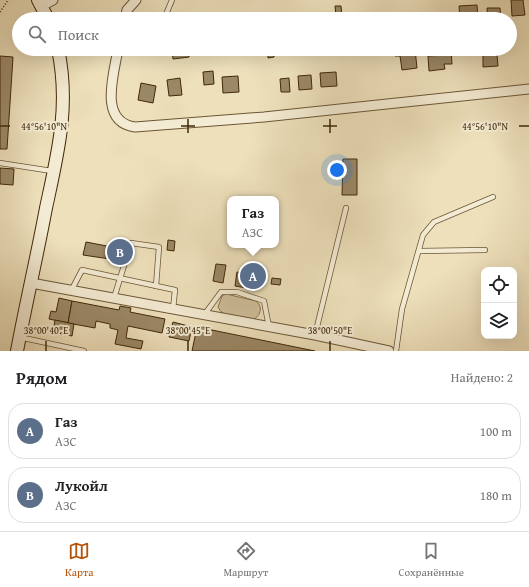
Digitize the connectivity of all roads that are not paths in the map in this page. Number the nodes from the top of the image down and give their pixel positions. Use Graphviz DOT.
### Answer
graph roads {
  1 [pos="53,0"];
  2 [pos="136,0"];
  3 [pos="172,0"];
  4 [pos="40,3"];
  5 [pos="44,12"];
  6 [pos="127,12"];
  7 [pos="168,12"];
  8 [pos="59,56"];
  9 [pos="117,56"];
  10 [pos="529,89"];
  11 [pos="0,163"];
  12 [pos="54,171"];
  13 [pos="492,197"];
  14 [pos="346,208"];
  15 [pos="485,250"];
  16 [pos="419,251"];
  17 [pos="120,279"];
  18 [pos="31,283"];
  19 [pos="156,286"];
  20 [pos="71,290"];
  21 [pos="114,298"];
  22 [pos="173,309"];
  23 [pos="204,315"];
  24 [pos="269,327"];
  25 [pos="315,335"];
  26 [pos="19,337"];
  27 [pos="17,351"];
  28 [pos="84,351"];
  29 [pos="389,351"];
  30 [pos="396,351"];
  1 -- 4 [label="street"];
  2 -- 6 [label="street"];
  3 -- 7 [label="lane"];
  4 -- 5 [label="main road"];
  8 -- 12 [label="main road"];
  9 -- 10 [label="street"];
  11 -- 12 [label="lane"];
  12 -- 18 [label="main road"];
  13 -- 16 [label="lane"];
  14 -- 25 [label="lane"];
  15 -- 16 [label="lane"];
  16 -- 30 [label="lane"];
  17 -- 19 [label="lane"];
  17 -- 19 [label="lane"];
  17 -- 20 [label="lane"];
  17 -- 21 [label="lane"];
  18 -- 20 [label="street"];
  18 -- 26 [label="main road"];
  19 -- 22 [label="lane"];
  20 -- 21 [label="street"];
  21 -- 22 [label="street"];
  22 -- 23 [label="street"];
  23 -- 24 [label="street"];
  23 -- 24 [label="lane"];
  24 -- 25 [label="street"];
  25 -- 29 [label="street"];
  26 -- 27 [label="main road"];
  26 -- 28 [label="lane"];
}
